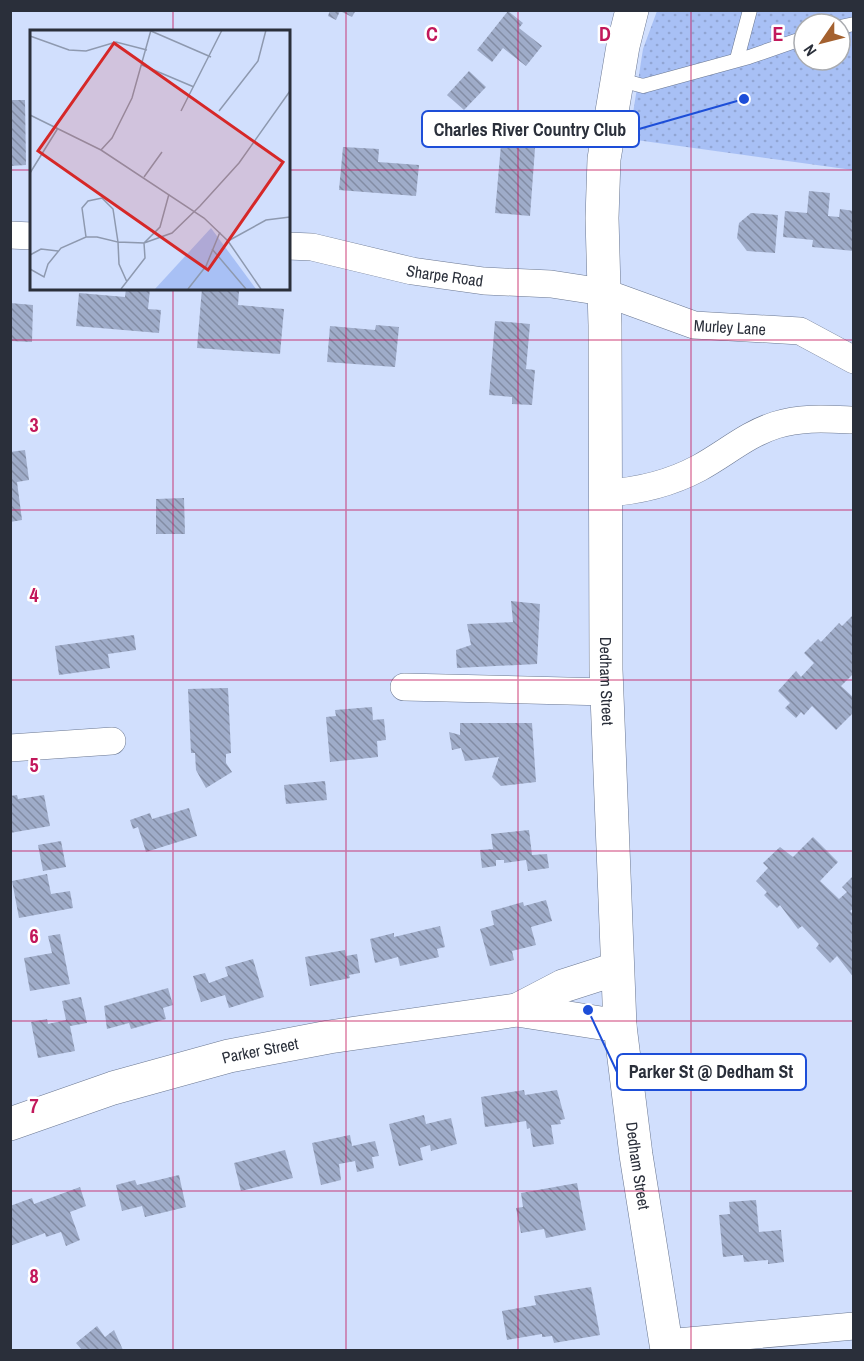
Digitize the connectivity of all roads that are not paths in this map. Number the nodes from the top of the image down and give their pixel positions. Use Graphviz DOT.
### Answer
graph roads {
  1 [pos="632,10"];
  2 [pos="750,10"];
  3 [pos="792,42"];
  4 [pos="737,59"];
  5 [pos="617,79"];
  6 [pos="10,235"];
  7 [pos="30,236"];
  8 [pos="290,246"];
  9 [pos="603,292"];
  10 [pos="854,360"];
  11 [pos="854,420"];
  12 [pos="606,493"];
  13 [pos="404,687"];
  14 [pos="607,692"];
  15 [pos="112,741"];
  16 [pos="10,748"];
  17 [pos="616,969"];
  18 [pos="517,1010"];
  19 [pos="620,1026"];
  20 [pos="11,1124"];
  21 [pos="854,1326"];
  22 [pos="667,1347"];
  1 -- 5 [label="main road, Dedham Street"];
  2 -- 4 [label="lane"];
  3 -- 4 [label="lane"];
  4 -- 5 [label="lane"];
  5 -- 9 [label="main road, Dedham Street"];
  6 -- 7 [label="street"];
  8 -- 9 [label="street, Sharpe Road"];
  9 -- 10 [label="street, Murley Lane"];
  9 -- 12 [label="main road, Dedham Street"];
  11 -- 12 [label="street"];
  12 -- 14 [label="main road, Dedham Street"];
  13 -- 14 [label="street"];
  14 -- 17 [label="main road, Dedham Street"];
  15 -- 16 [label="street"];
  17 -- 18 [label="main road, Parker Street"];
  17 -- 19 [label="main road, Dedham Street"];
  18 -- 19 [label="main road, Parker Street"];
  18 -- 20 [label="main road, Parker Street"];
  19 -- 22 [label="main road, Dedham Street"];
  21 -- 22 [label="street"];
}
